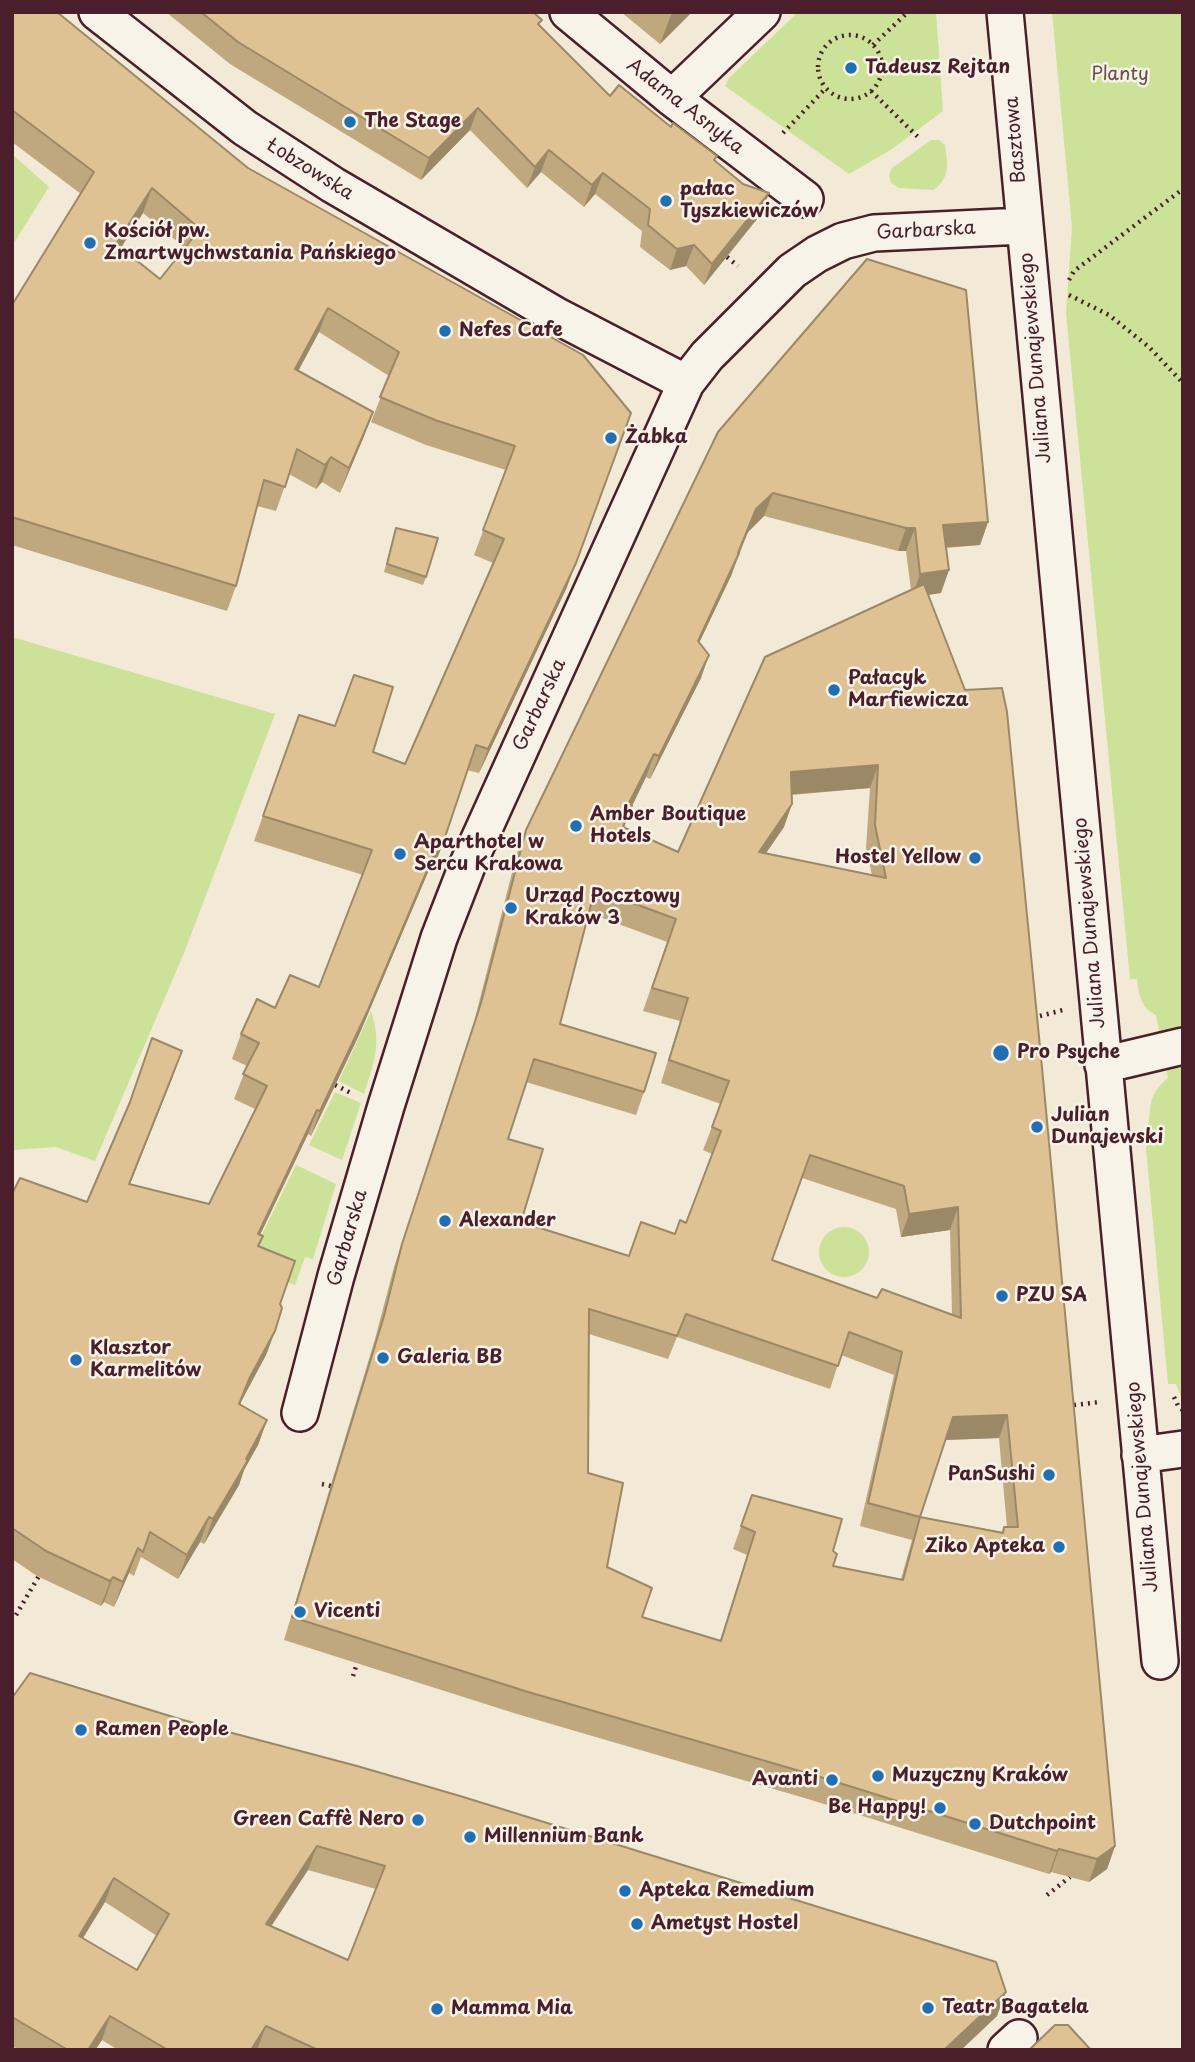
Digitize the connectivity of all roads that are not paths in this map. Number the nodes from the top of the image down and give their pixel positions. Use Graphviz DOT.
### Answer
graph roads {
  1 [pos="97,12"];
  2 [pos="568,12"];
  3 [pos="762,12"];
  4 [pos="1004,12"];
  5 [pos="672,99"];
  6 [pos="805,200"];
  7 [pos="1023,226"];
  8 [pos="686,383"];
  9 [pos="1183,1046"];
  10 [pos="1103,1065"];
  11 [pos="300,1413"];
  12 [pos="1183,1449"];
  13 [pos="1140,1455"];
  14 [pos="1160,1661"];
  1 -- 8 [label="street, Łobzowska"];
  2 -- 5 [label="street, Adama Asnyka"];
  3 -- 5 [label="street"];
  4 -- 7 [label="street, Basztowa"];
  5 -- 6 [label="street, Adama Asnyka"];
  7 -- 8 [label="street, Garbarska"];
  7 -- 10 [label="street, Juliana Dunajewskiego"];
  8 -- 11 [label="street, Garbarska"];
  9 -- 10 [label="street"];
  10 -- 13 [label="street, Juliana Dunajewskiego"];
  12 -- 13 [label="street"];
  13 -- 14 [label="street, Juliana Dunajewskiego"];
}
